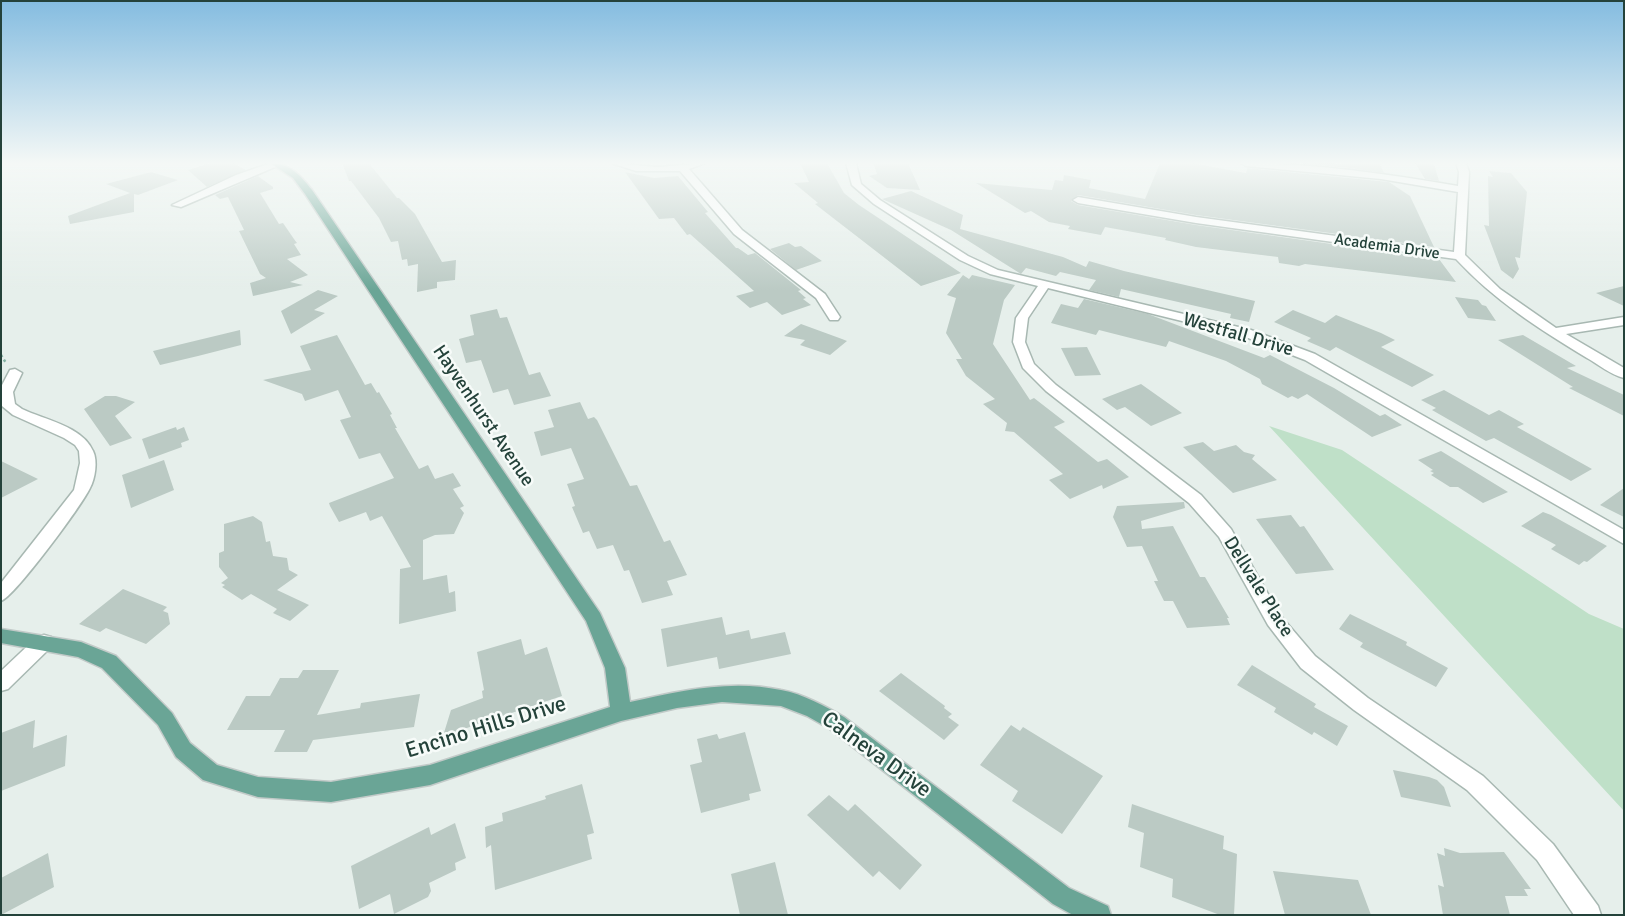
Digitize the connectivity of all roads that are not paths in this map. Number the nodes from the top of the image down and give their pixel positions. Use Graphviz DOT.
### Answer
graph roads {
  1 [pos="317,206"];
  2 [pos="715,206"];
  3 [pos="883,206"];
  4 [pos="1112,206"];
  5 [pos="1461,206"];
  6 [pos="1459,256"];
  7 [pos="1044,285"];
  8 [pos="834,317"];
  9 [pos="1624,321"];
  10 [pos="1555,332"];
  11 [pos="15,373"];
  12 [pos="1624,374"];
  13 [pos="1624,538"];
  14 [pos="1,594"];
  15 [pos="1,636"];
  16 [pos="44,642"];
  17 [pos="1,683"];
  18 [pos="621,712"];
  19 [pos="1099,915"];
  20 [pos="1589,915"];
  1 -- 18 [label="main road, Hayvenhurst Avenue"];
  2 -- 8 [label="street"];
  3 -- 7 [label="street, Westfall Drive"];
  4 -- 6 [label="street, Academia Drive"];
  5 -- 6 [label="street"];
  6 -- 10 [label="street"];
  7 -- 13 [label="street, Westfall Drive"];
  7 -- 20 [label="street, Dellvale Place"];
  9 -- 10 [label="street"];
  10 -- 12 [label="street"];
  11 -- 14 [label="street"];
  15 -- 16 [label="main road, Encino Hills Drive"];
  16 -- 17 [label="street"];
  16 -- 18 [label="main road, Encino Hills Drive"];
  18 -- 19 [label="main road, Calneva Drive"];
}
